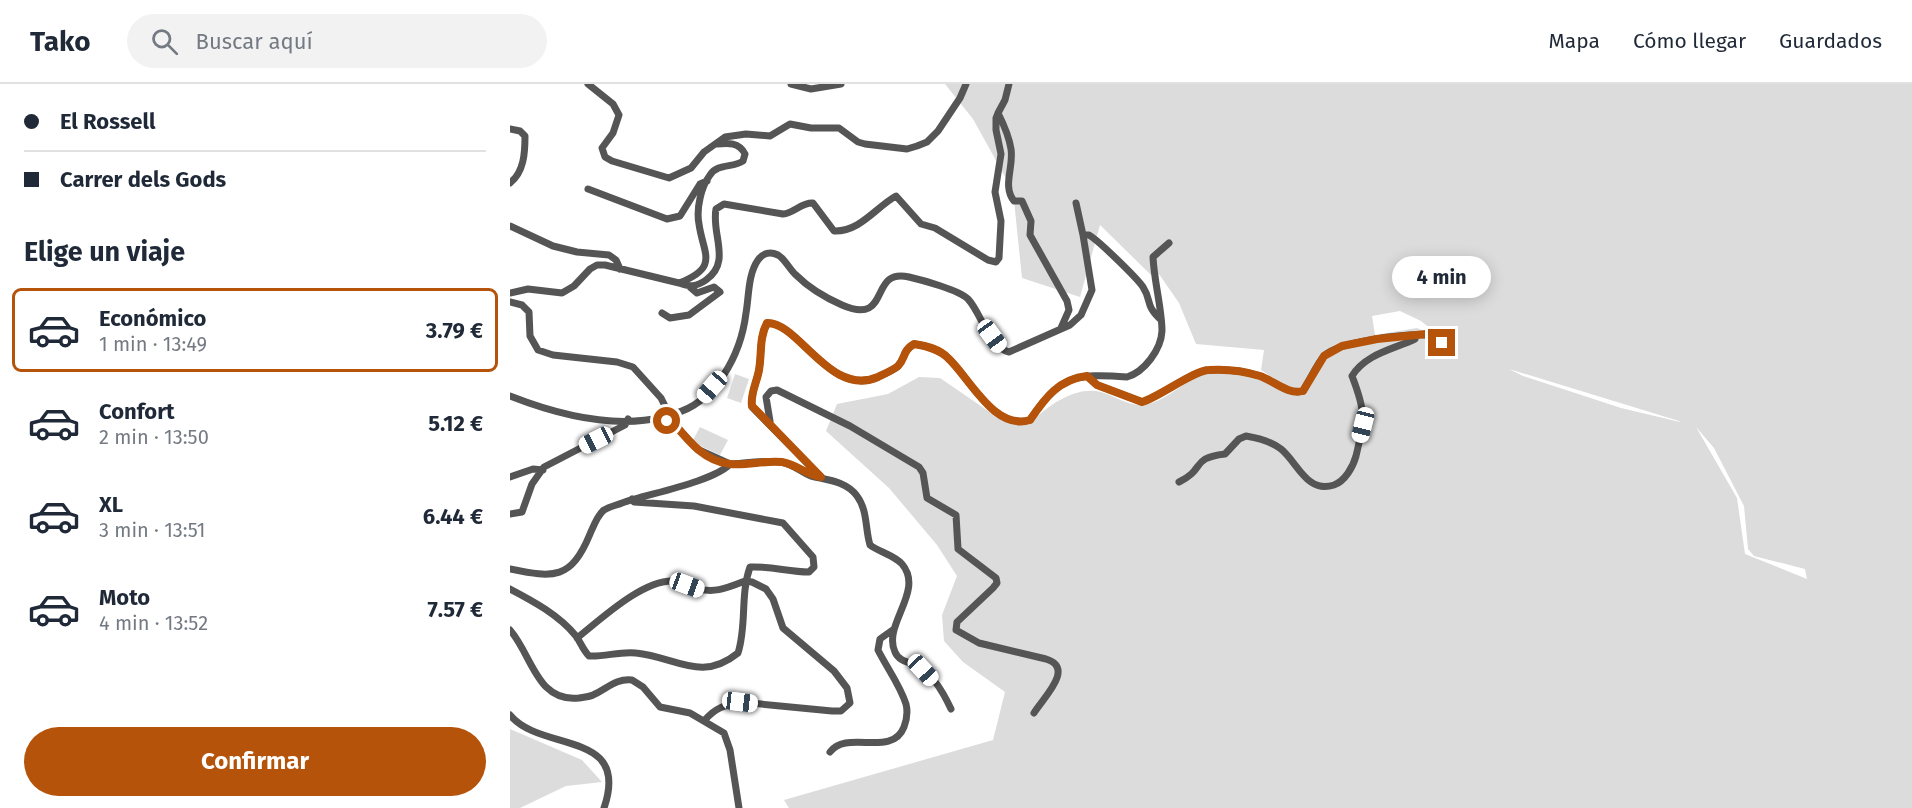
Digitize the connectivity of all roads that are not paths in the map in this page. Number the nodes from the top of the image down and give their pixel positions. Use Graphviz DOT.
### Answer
graph roads {
  1 [pos="588,84"];
  2 [pos="791,84"];
  3 [pos="841,84"];
  4 [pos="966,84"];
  5 [pos="1008,84"];
  6 [pos="998,113"];
  7 [pos="510,129"];
  8 [pos="714,144"];
  9 [pos="707,181"];
  10 [pos="510,183"];
  11 [pos="588,189"];
  12 [pos="1076,203"];
  13 [pos="510,226"];
  14 [pos="1083,235"];
  15 [pos="1169,243"];
  16 [pos="620,269"];
  17 [pos="679,283"];
  18 [pos="690,287"];
  19 [pos="510,293"];
  20 [pos="510,302"];
  21 [pos="662,313"];
  22 [pos="1160,319"];
  23 [pos="1061,328"];
  24 [pos="1419,336"];
  25 [pos="1442,343"];
  26 [pos="1087,376"];
  27 [pos="510,396"];
  28 [pos="669,415"];
  29 [pos="628,419"];
  30 [pos="774,429"];
  31 [pos="730,464"];
  32 [pos="543,470"];
  33 [pos="510,477"];
  34 [pos="821,477"];
  35 [pos="1179,482"];
  36 [pos="632,499"];
  37 [pos="510,514"];
  38 [pos="510,568"];
  39 [pos="745,581"];
  40 [pos="510,589"];
  41 [pos="894,629"];
  42 [pos="510,630"];
  43 [pos="577,638"];
  44 [pos="951,709"];
  45 [pos="1034,713"];
  46 [pos="510,715"];
  47 [pos="705,720"];
  48 [pos="830,752"];
  49 [pos="604,808"];
  50 [pos="739,808"];
  1 -- 8 [label="street"];
  2 -- 3 [label="street"];
  4 -- 8 [label="street"];
  5 -- 6 [label="street"];
  6 -- 18 [label="street"];
  6 -- 23 [label="street"];
  7 -- 10 [label="street"];
  8 -- 9 [label="street"];
  9 -- 11 [label="street"];
  9 -- 17 [label="street"];
  12 -- 14 [label="street"];
  13 -- 16 [label="street"];
  14 -- 22 [label="street"];
  14 -- 23 [label="street"];
  15 -- 22 [label="street"];
  16 -- 17 [label="street"];
  16 -- 19 [label="street"];
  17 -- 18 [label="street"];
  18 -- 21 [label="street"];
  20 -- 28 [label="street"];
  22 -- 26 [label="street"];
  23 -- 28 [label="street"];
  24 -- 25 [label="street"];
  24 -- 26 [label="street"];
  24 -- 35 [label="street"];
  26 -- 30 [label="street"];
  27 -- 29 [label="street"];
  28 -- 29 [label="street"];
  28 -- 31 [label="street"];
  29 -- 32 [label="street"];
  30 -- 34 [label="street"];
  30 -- 45 [label="street"];
  31 -- 34 [label="street"];
  31 -- 36 [label="street"];
  32 -- 33 [label="street"];
  32 -- 37 [label="street"];
  34 -- 41 [label="street"];
  36 -- 38 [label="street"];
  36 -- 39 [label="street"];
  39 -- 43 [label="street"];
  39 -- 43 [label="street"];
  39 -- 47 [label="street"];
  40 -- 43 [label="street"];
  41 -- 44 [label="street"];
  41 -- 48 [label="street"];
  42 -- 47 [label="street"];
  46 -- 49 [label="street"];
  47 -- 50 [label="street"];
}
